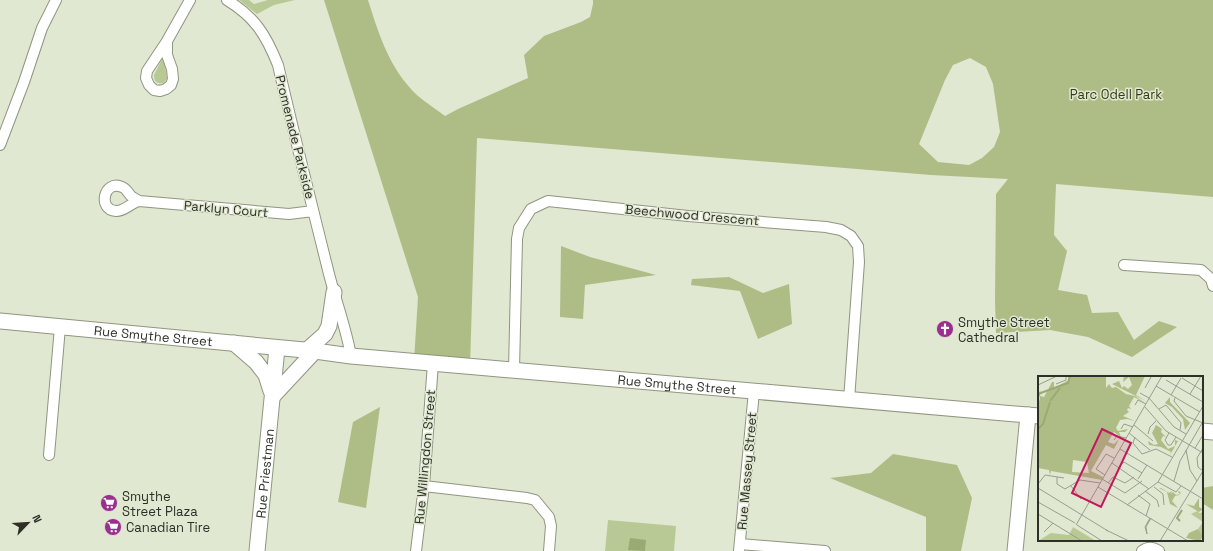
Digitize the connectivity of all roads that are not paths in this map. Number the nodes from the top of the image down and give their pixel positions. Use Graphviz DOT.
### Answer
graph roads {
  1 [pos="56,0"];
  2 [pos="190,0"];
  3 [pos="227,0"];
  4 [pos="167,41"];
  5 [pos="0,145"];
  6 [pos="139,201"];
  7 [pos="313,211"];
  8 [pos="1124,265"];
  9 [pos="1213,286"];
  10 [pos="334,292"];
  11 [pos="0,321"];
  12 [pos="60,327"];
  13 [pos="234,343"];
  14 [pos="277,348"];
  15 [pos="311,350"];
  16 [pos="351,356"];
  17 [pos="433,363"];
  18 [pos="514,370"];
  19 [pos="754,391"];
  20 [pos="273,396"];
  21 [pos="849,400"];
  22 [pos="1034,416"];
  23 [pos="1203,431"];
  24 [pos="1213,432"];
  25 [pos="50,455"];
  26 [pos="424,486"];
  27 [pos="739,547"];
  28 [pos="257,551"];
  29 [pos="416,551"];
  30 [pos="549,551"];
  31 [pos="825,551"];
  32 [pos="1015,551"];
  33 [pos="1142,551"];
  34 [pos="1159,551"];
  1 -- 5 [label="street"];
  2 -- 4 [label="street"];
  3 -- 7 [label="street, Promenade Parkside"];
  6 -- 7 [label="street, Parklyn Court"];
  7 -- 10 [label="street, Promenade Parkside"];
  8 -- 9 [label="street"];
  10 -- 15 [label="main road"];
  10 -- 16 [label="street, Promenade Parkside"];
  11 -- 12 [label="main road, Rue Smythe Street"];
  12 -- 13 [label="main road, Rue Smythe Street"];
  12 -- 25 [label="street"];
  13 -- 14 [label="main road, Rue Smythe Street"];
  13 -- 20 [label="main road"];
  14 -- 15 [label="main road, Rue Smythe Street"];
  14 -- 20 [label="main road, Rue Priestman"];
  15 -- 16 [label="main road, Rue Smythe Street"];
  15 -- 20 [label="main road"];
  16 -- 17 [label="main road, Rue Smythe Street"];
  17 -- 18 [label="main road, Rue Smythe Street"];
  17 -- 26 [label="street, Rue Willingdon Street"];
  18 -- 19 [label="main road, Rue Smythe Street"];
  18 -- 21 [label="street, Beechwood Crescent"];
  19 -- 21 [label="main road, Rue Smythe Street"];
  19 -- 27 [label="street, Rue Massey Street"];
  20 -- 28 [label="main road, Rue Priestman"];
  21 -- 22 [label="main road, Rue Smythe Street"];
  22 -- 32 [label="main road"];
  23 -- 24 [label="main road"];
  26 -- 29 [label="street, Rue Willingdon Street"];
  26 -- 30 [label="street"];
  27 -- 31 [label="street"];
  33 -- 34 [label="street"];
}
